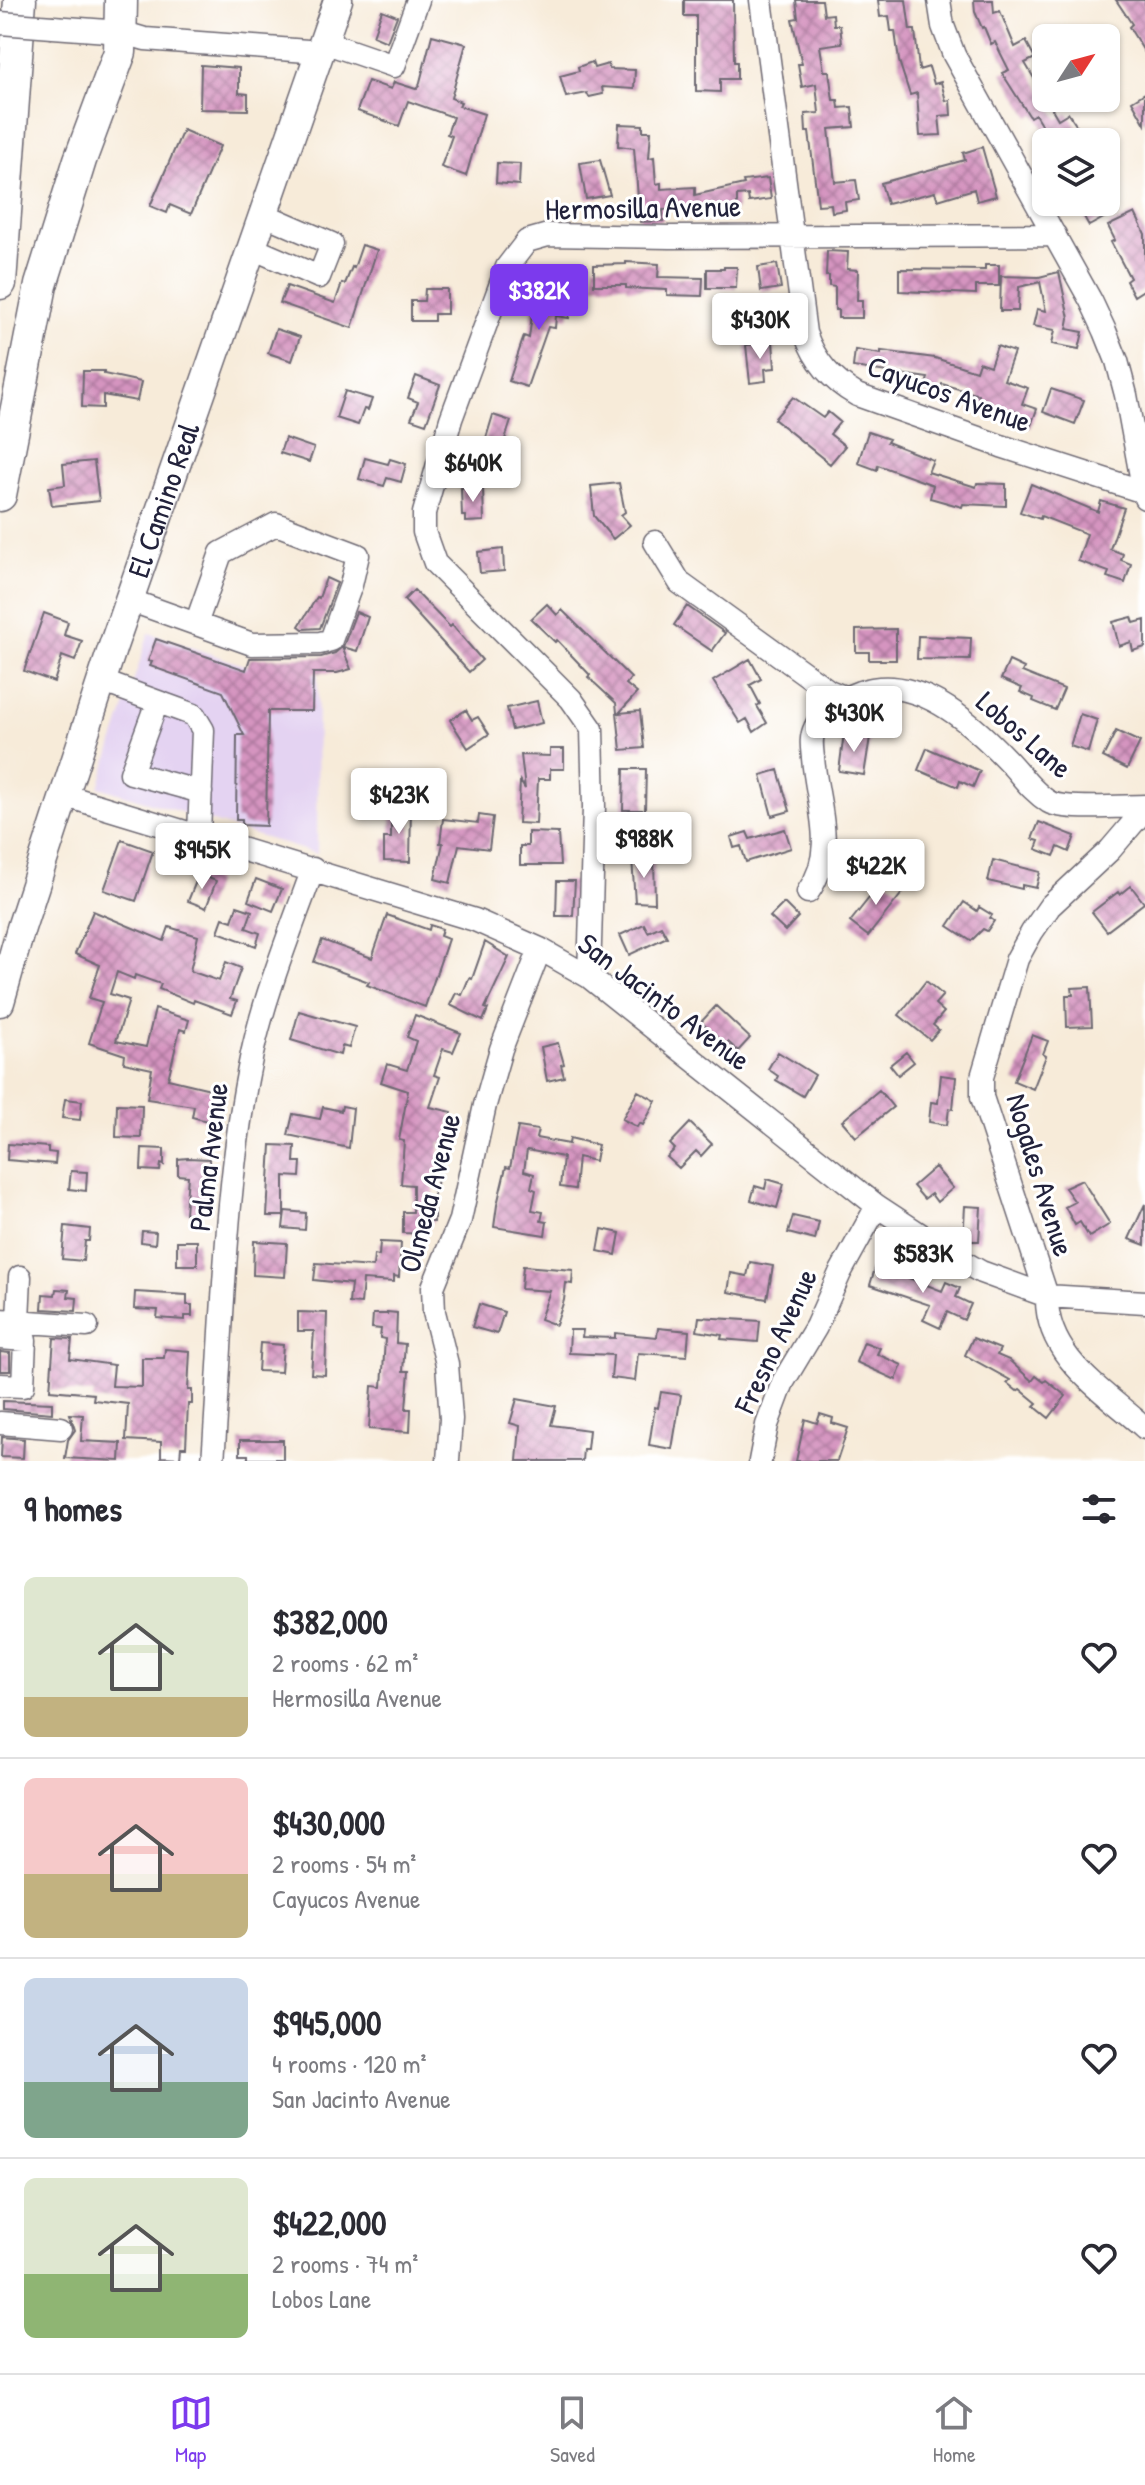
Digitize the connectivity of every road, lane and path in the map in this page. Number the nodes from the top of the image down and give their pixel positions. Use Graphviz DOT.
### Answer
graph roads {
  1 [pos="20,0"];
  2 [pos="121,0"];
  3 [pos="338,0"];
  4 [pos="418,0"];
  5 [pos="761,0"];
  6 [pos="939,0"];
  7 [pos="0,23"];
  8 [pos="121,32"];
  9 [pos="323,45"];
  10 [pos="263,214"];
  11 [pos="793,235"];
  12 [pos="1055,235"];
  13 [pos="252,248"];
  14 [pos="0,283"];
  15 [pos="0,495"];
  16 [pos="1144,495"];
  17 [pos="655,542"];
  18 [pos="129,600"];
  19 [pos="196,624"];
  20 [pos="101,681"];
  21 [pos="844,697"];
  22 [pos="157,702"];
  23 [pos="201,792"];
  24 [pos="63,795"];
  25 [pos="1145,807"];
  26 [pos="199,835"];
  27 [pos="313,869"];
  28 [pos="808,892"];
  29 [pos="540,949"];
  30 [pos="589,977"];
  31 [pos="0,1002"];
  32 [pos="877,1206"];
  33 [pos="20,1277"];
  34 [pos="1047,1296"];
  35 [pos="1145,1302"];
  36 [pos="9,1320"];
  37 [pos="87,1326"];
  38 [pos="0,1338"];
  39 [pos="0,1385"];
  40 [pos="0,1423"];
  41 [pos="61,1428"];
  42 [pos="1145,1428"];
  43 [pos="213,1461"];
  44 [pos="448,1461"];
  45 [pos="760,1461"];
  1 -- 14 [label="highway"];
  2 -- 8 [label="highway"];
  3 -- 9 [label="main road, El Camino Real"];
  4 -- 9 [label="street"];
  5 -- 11 [label="street, Cayucos Avenue"];
  6 -- 12 [label="street"];
  7 -- 8 [label="street, bridge"];
  8 -- 9 [label="street"];
  8 -- 15 [label="highway"];
  9 -- 10 [label="main road, El Camino Real"];
  10 -- 13 [label="main road, El Camino Real"];
  10 -- 13 [label="street"];
  11 -- 12 [label="street, Hermosilla Avenue"];
  11 -- 16 [label="street, Cayucos Avenue"];
  11 -- 30 [label="street, Hermosilla Avenue"];
  12 -- 16 [label="street"];
  13 -- 18 [label="main road, El Camino Real"];
  17 -- 21 [label="street"];
  18 -- 19 [label="street"];
  18 -- 20 [label="main road, El Camino Real"];
  19 -- 19 [label="street"];
  20 -- 22 [label="street"];
  20 -- 24 [label="main road, El Camino Real"];
  21 -- 25 [label="street, Lobos Lane"];
  21 -- 28 [label="street"];
  22 -- 23 [label="street"];
  22 -- 23 [label="street"];
  23 -- 26 [label="street"];
  24 -- 26 [label="street, San Jacinto Avenue"];
  24 -- 31 [label="main road, El Camino Real"];
  25 -- 34 [label="street, Nogales Avenue"];
  26 -- 27 [label="street, San Jacinto Avenue"];
  27 -- 29 [label="street, San Jacinto Avenue"];
  27 -- 43 [label="street, Palma Avenue"];
  29 -- 30 [label="street, San Jacinto Avenue"];
  29 -- 44 [label="street, Olmeda Avenue"];
  30 -- 32 [label="street, San Jacinto Avenue"];
  32 -- 34 [label="street, San Jacinto Avenue"];
  32 -- 45 [label="street, Fresno Avenue"];
  33 -- 36 [label="street"];
  34 -- 35 [label="street, San Jacinto Avenue"];
  34 -- 42 [label="street, Nogales Avenue"];
  36 -- 37 [label="street"];
  38 -- 39 [label="street"];
  40 -- 41 [label="street"];
}
